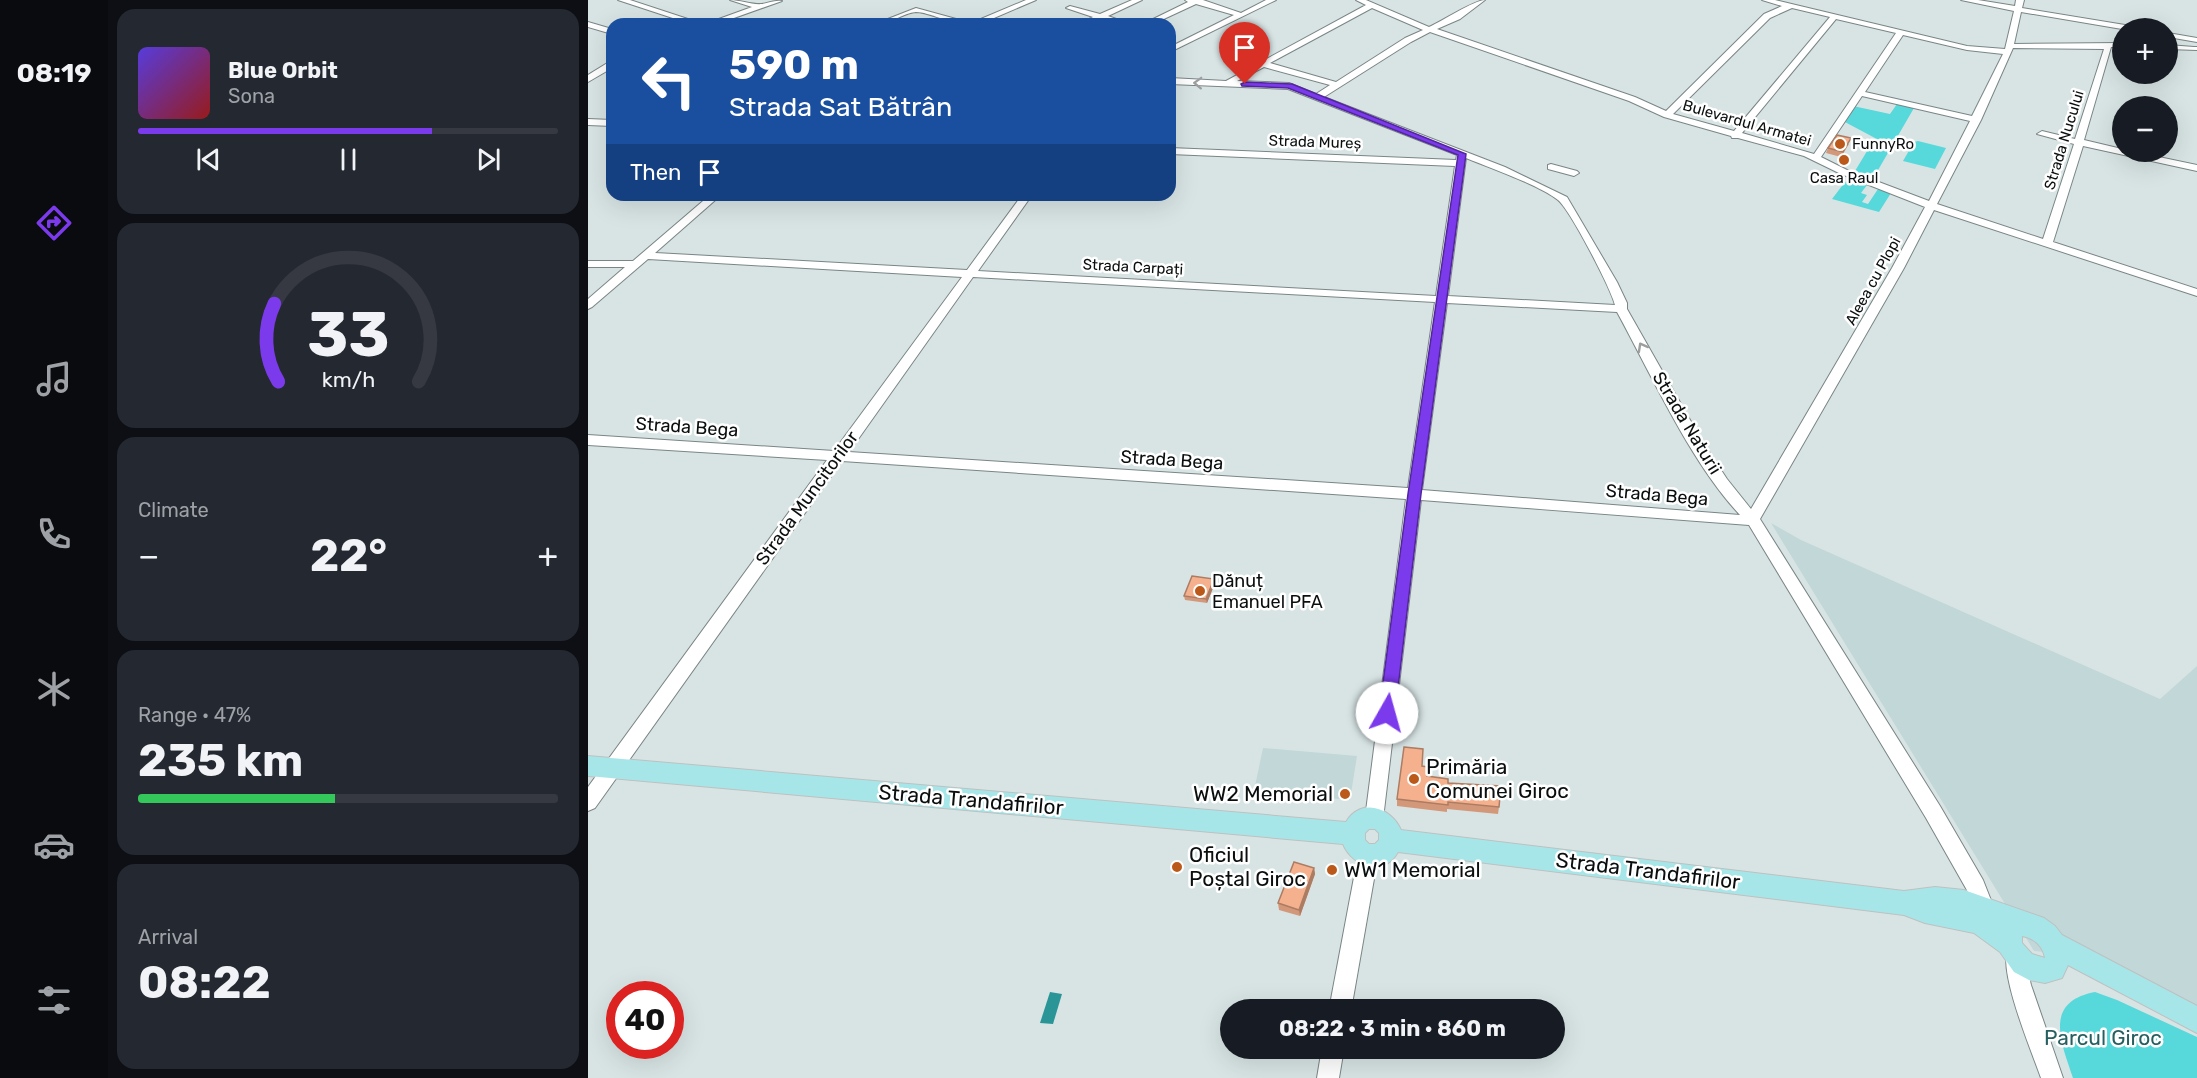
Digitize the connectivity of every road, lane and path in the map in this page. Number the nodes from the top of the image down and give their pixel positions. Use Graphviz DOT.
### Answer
graph roads {
  1 [pos="622,0"];
  2 [pos="734,0"];
  3 [pos="1032,0"];
  4 [pos="1138,0"];
  5 [pos="1272,0"];
  6 [pos="1360,0"];
  7 [pos="1481,0"];
  8 [pos="1766,0"];
  9 [pos="1965,0"];
  10 [pos="2020,0"];
  11 [pos="778,1"];
  12 [pos="1194,1"];
  13 [pos="1794,3"];
  14 [pos="1370,6"];
  15 [pos="759,7"];
  16 [pos="1070,8"];
  17 [pos="2018,9"];
  18 [pos="1241,15"];
  19 [pos="1835,16"];
  20 [pos="1101,17"];
  21 [pos="680,18"];
  22 [pos="727,18"];
  23 [pos="895,18"];
  24 [pos="943,18"];
  25 [pos="988,18"];
  26 [pos="1105,18"];
  27 [pos="1159,18"];
  28 [pos="588,24"];
  29 [pos="1441,24"];
  30 [pos="2112,25"];
  31 [pos="1428,29"];
  32 [pos="606,30"];
  33 [pos="1900,33"];
  34 [pos="2178,37"];
  35 [pos="1176,38"];
  36 [pos="2197,40"];
  37 [pos="1189,41"];
  38 [pos="1465,42"];
  39 [pos="2105,45"];
  40 [pos="2112,45"];
  41 [pos="1176,47"];
  42 [pos="2178,48"];
  43 [pos="2009,49"];
  44 [pos="2197,49"];
  45 [pos="1263,64"];
  46 [pos="606,68"];
  47 [pos="588,79"];
  48 [pos="1176,81"];
  49 [pos="1227,84"];
  50 [pos="1338,85"];
  51 [pos="1860,93"];
  52 [pos="1317,97"];
  53 [pos="1667,115"];
  54 [pos="1976,120"];
  55 [pos="588,122"];
  56 [pos="606,123"];
  57 [pos="2042,134"];
  58 [pos="1735,136"];
  59 [pos="2079,142"];
  60 [pos="1176,151"];
  61 [pos="1816,158"];
  62 [pos="1461,159"];
  63 [pos="1551,168"];
  64 [pos="2197,168"];
  65 [pos="1574,173"];
  66 [pos="709,201"];
  67 [pos="1023,201"];
  68 [pos="1932,206"];
  69 [pos="2046,245"];
  70 [pos="644,256"];
  71 [pos="588,264"];
  72 [pos="634,264"];
  73 [pos="971,274"];
  74 [pos="2197,293"];
  75 [pos="1442,298"];
  76 [pos="588,305"];
  77 [pos="1621,309"];
  78 [pos="588,440"];
  79 [pos="837,456"];
  80 [pos="1414,494"];
  81 [pos="1753,519"];
  82 [pos="588,766"];
  83 [pos="612,768"];
  84 [pos="588,802"];
  85 [pos="1374,819"];
  86 [pos="1353,834"];
  87 [pos="1391,840"];
  88 [pos="1368,856"];
  89 [pos="1979,896"];
  90 [pos="1904,903"];
  91 [pos="2014,936"];
  92 [pos="2050,960"];
  93 [pos="1342,999"];
  94 [pos="2028,1004"];
  95 [pos="2197,1020"];
  96 [pos="1331,1059"];
  97 [pos="1328,1078"];
  98 [pos="2052,1078"];
  1 -- 21 [label="street"];
  2 -- 15 [label="street"];
  3 -- 25 [label="street"];
  4 -- 20 [label="street"];
  5 -- 18 [label="street"];
  6 -- 14 [label="street, Bulevardul Armatei"];
  7 -- 29 [label="street"];
  8 -- 13 [label="street"];
  9 -- 17 [label="street"];
  10 -- 17 [label="street, Aleea cu Plopi"];
  11 -- 15 [label="street"];
  12 -- 18 [label="street"];
  12 -- 27 [label="street"];
  13 -- 19 [label="street"];
  13 -- 53 [label="street"];
  14 -- 31 [label="street, Bulevardul Armatei"];
  14 -- 45 [label="street"];
  15 -- 22 [label="street"];
  16 -- 20 [label="street"];
  17 -- 30 [label="street"];
  17 -- 43 [label="street, Aleea cu Plopi"];
  18 -- 37 [label="street"];
  19 -- 33 [label="street"];
  19 -- 58 [label="street"];
  20 -- 26 [label="street"];
  23 -- 24 [label="street"];
  28 -- 32 [label="street"];
  29 -- 31 [label="street"];
  29 -- 38 [label="street"];
  31 -- 38 [label="street, Bulevardul Armatei"];
  31 -- 50 [label="street"];
  33 -- 43 [label="street"];
  33 -- 51 [label="street"];
  34 -- 36 [label="street"];
  35 -- 37 [label="street"];
  37 -- 41 [label="street"];
  38 -- 53 [label="street, Bulevardul Armatei"];
  39 -- 40 [label="street"];
  39 -- 43 [label="street"];
  39 -- 59 [label="street, Strada Nucului"];
  42 -- 44 [label="street"];
  43 -- 54 [label="street, Aleea cu Plopi"];
  45 -- 49 [label="street"];
  45 -- 50 [label="street"];
  46 -- 47 [label="street"];
  49 -- 48 [label="street, Strada Naturii, one-way"];
  49 -- 52 [label="street, Strada Naturii"];
  50 -- 52 [label="street"];
  51 -- 54 [label="street"];
  51 -- 61 [label="street"];
  52 -- 62 [label="street, Strada Naturii"];
  53 -- 58 [label="street, Bulevardul Armatei"];
  54 -- 68 [label="street, Aleea cu Plopi"];
  55 -- 56 [label="street"];
  57 -- 59 [label="street"];
  58 -- 61 [label="street, Bulevardul Armatei"];
  59 -- 64 [label="street"];
  59 -- 69 [label="street, Strada Nucului"];
  60 -- 62 [label="street, Strada Mureș"];
  61 -- 68 [label="street, Bulevardul Armatei"];
  62 -- 75 [label="street"];
  62 -- 77 [label="street, Strada Naturii"];
  63 -- 65 [label="street"];
  66 -- 70 [label="street"];
  67 -- 73 [label="street, Strada Muncitorilor"];
  68 -- 69 [label="street, Bulevardul Armatei"];
  68 -- 81 [label="street, Aleea cu Plopi"];
  69 -- 74 [label="street, Bulevardul Armatei"];
  70 -- 72 [label="street"];
  70 -- 73 [label="street, Strada Carpați"];
  71 -- 72 [label="street"];
  72 -- 76 [label="street"];
  73 -- 75 [label="street, Strada Carpați"];
  73 -- 79 [label="street, Strada Muncitorilor"];
  75 -- 77 [label="street, Strada Carpați"];
  75 -- 80 [label="street"];
  81 -- 77 [label="street, Strada Naturii, one-way"];
  78 -- 79 [label="street, Strada Bega"];
  79 -- 80 [label="street, Strada Bega"];
  79 -- 83 [label="street, Strada Muncitorilor"];
  80 -- 81 [label="street, Strada Bega"];
  80 -- 85 [label="street"];
  81 -- 89 [label="street, Strada Naturii"];
  82 -- 83 [label="main road, Strada Trandafirilor"];
  83 -- 84 [label="street, Strada Muncitorilor"];
  83 -- 86 [label="main road, Strada Trandafirilor"];
  85 -- 86 [label="main road"];
  85 -- 87 [label="main road"];
  86 -- 88 [label="main road"];
  87 -- 88 [label="main road"];
  87 -- 90 [label="main road, Strada Trandafirilor"];
  88 -- 93 [label="street"];
  89 -- 90 [label="main road, Strada Trandafirilor"];
  89 -- 91 [label="main road, Strada Trandafirilor"];
  90 -- 91 [label="main road, Strada Trandafirilor"];
  91 -- 92 [label="main road"];
  91 -- 92 [label="main road"];
  91 -- 94 [label="street"];
  92 -- 94 [label="street"];
  92 -- 95 [label="main road"];
  94 -- 98 [label="street"];
  96 -- 97 [label="street"];
}
